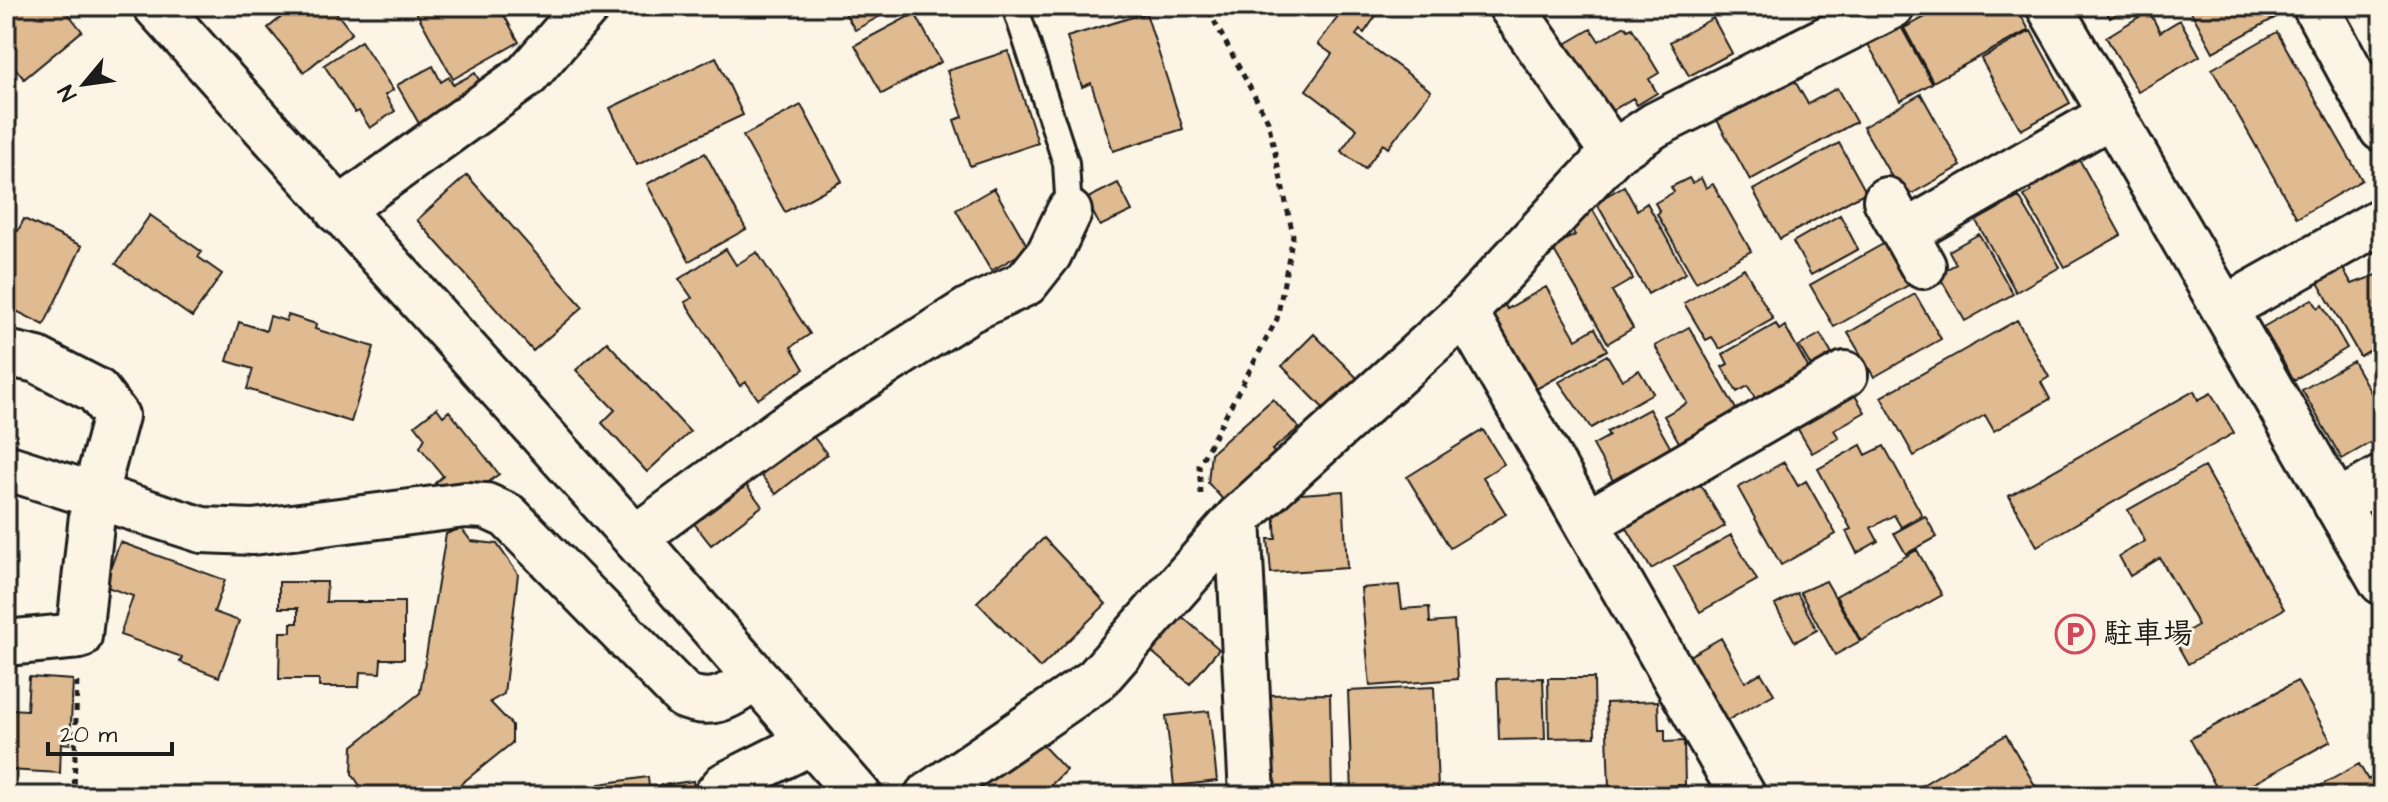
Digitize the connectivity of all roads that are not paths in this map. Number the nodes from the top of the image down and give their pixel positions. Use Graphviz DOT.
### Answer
graph roads {
  1 [pos="156,6"];
  2 [pos="587,6"];
  3 [pos="1015,6"];
  4 [pos="1511,6"];
  5 [pos="1892,6"];
  6 [pos="2049,6"];
  7 [pos="2315,6"];
  8 [pos="2111,115"];
  9 [pos="2382,129"];
  10 [pos="1613,153"];
  11 [pos="338,211"];
  12 [pos="1069,212"];
  13 [pos="2382,220"];
  14 [pos="1905,233"];
  15 [pos="2224,309"];
  16 [pos="1465,312"];
  17 [pos="6,353"];
  18 [pos="1845,374"];
  19 [pos="6,467"];
  20 [pos="2382,478"];
  21 [pos="94,497"];
  22 [pos="2336,504"];
  23 [pos="1587,523"];
  24 [pos="1226,531"];
  25 [pos="635,538"];
  26 [pos="2382,582"];
  27 [pos="6,643"];
  28 [pos="754,678"];
  29 [pos="811,742"];
  30 [pos="716,796"];
  31 [pos="859,796"];
  32 [pos="927,796"];
  33 [pos="1252,796"];
  34 [pos="1743,796"];
  1 -- 11 [label="street"];
  2 -- 11 [label="street"];
  3 -- 12 [label="lane"];
  4 -- 10 [label="street"];
  5 -- 10 [label="street"];
  6 -- 8 [label="street"];
  7 -- 9 [label="street"];
  8 -- 14 [label="street"];
  8 -- 15 [label="street"];
  10 -- 16 [label="street"];
  11 -- 25 [label="street"];
  12 -- 25 [label="street"];
  13 -- 15 [label="street"];
  15 -- 22 [label="street"];
  16 -- 23 [label="street"];
  16 -- 24 [label="street"];
  17 -- 21 [label="street"];
  18 -- 23 [label="street"];
  19 -- 21 [label="street"];
  20 -- 22 [label="street"];
  21 -- 27 [label="street"];
  21 -- 28 [label="street"];
  22 -- 26 [label="street"];
  23 -- 34 [label="street"];
  24 -- 32 [label="street"];
  24 -- 33 [label="street"];
  25 -- 28 [label="street"];
  28 -- 29 [label="street"];
  29 -- 30 [label="street"];
  29 -- 31 [label="street"];
}
